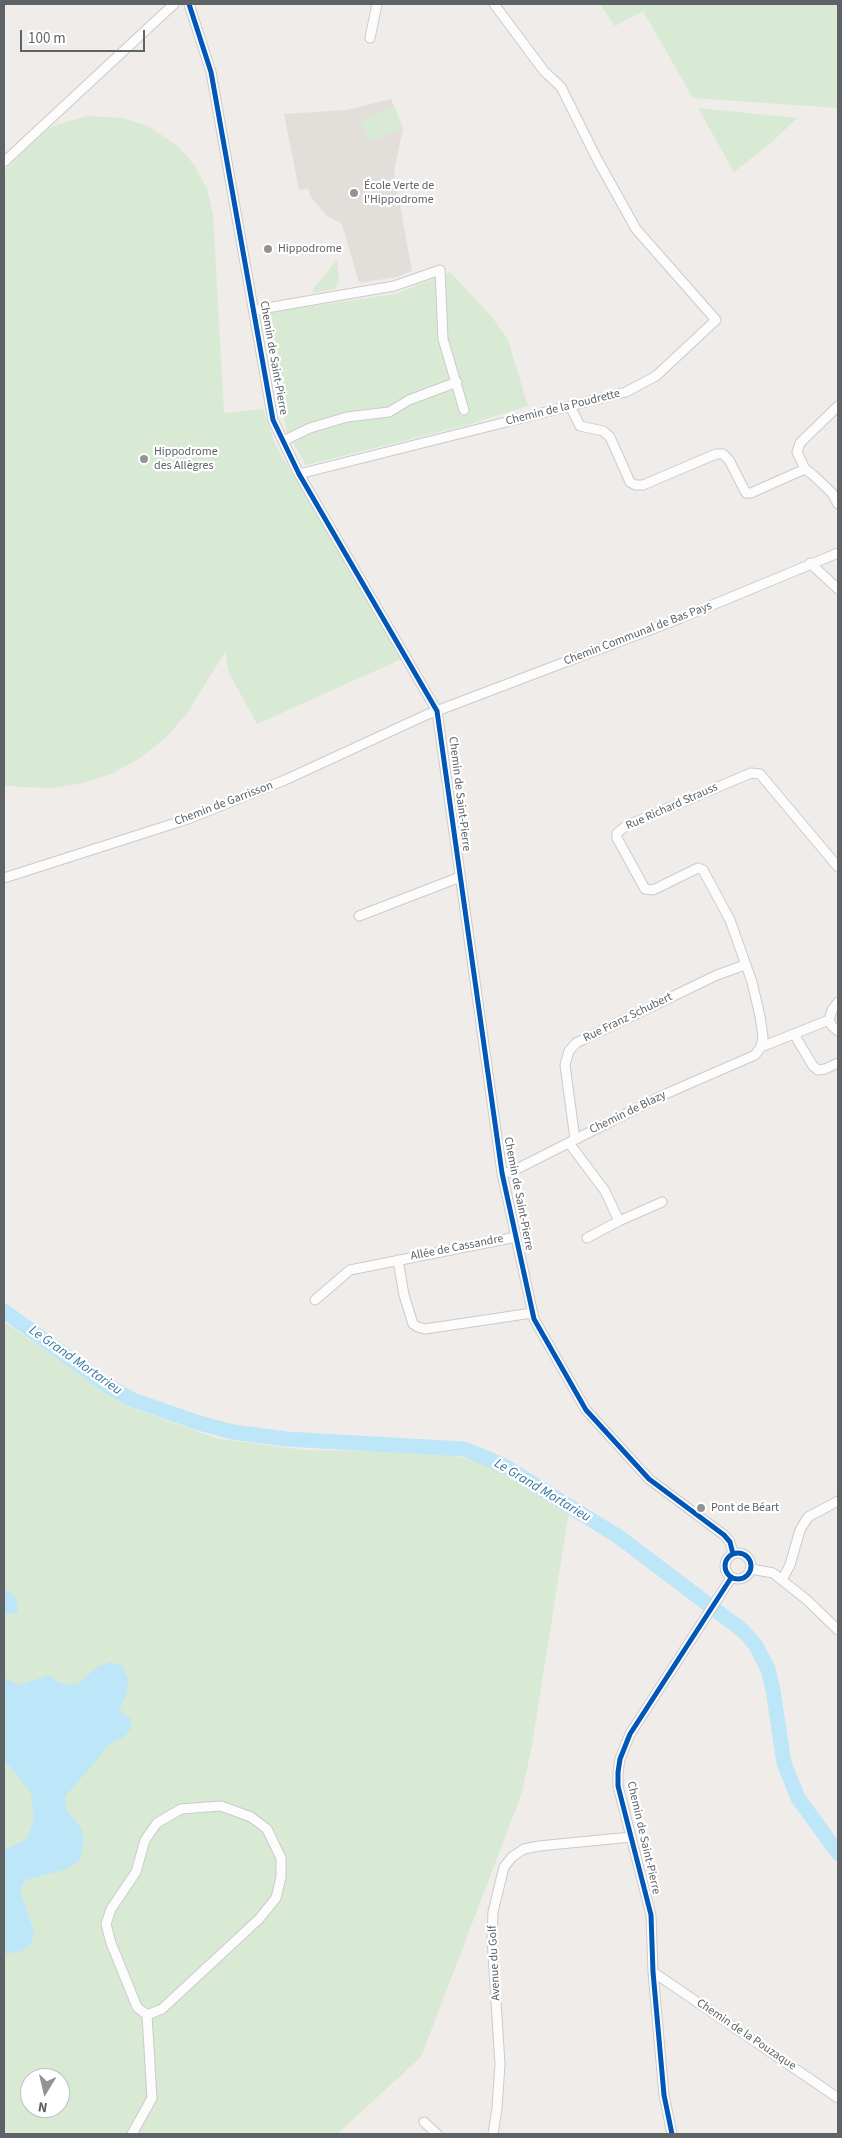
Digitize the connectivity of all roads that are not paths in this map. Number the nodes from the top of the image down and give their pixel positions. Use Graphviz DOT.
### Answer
graph roads {
  1 [pos="174,4"];
  2 [pos="189,4"];
  3 [pos="377,4"];
  4 [pos="494,4"];
  5 [pos="370,38"];
  6 [pos="4,162"];
  7 [pos="255,310"];
  8 [pos="457,382"];
  9 [pos="570,406"];
  10 [pos="838,406"];
  11 [pos="464,410"];
  12 [pos="283,442"];
  13 [pos="805,469"];
  14 [pos="300,474"];
  15 [pos="835,490"];
  16 [pos="838,504"];
  17 [pos="838,553"];
  18 [pos="810,564"];
  19 [pos="838,588"];
  20 [pos="437,711"];
  21 [pos="838,867"];
  22 [pos="460,877"];
  23 [pos="4,878"];
  24 [pos="359,916"];
  25 [pos="745,964"];
  26 [pos="838,1002"];
  27 [pos="828,1020"];
  28 [pos="838,1030"];
  29 [pos="794,1034"];
  30 [pos="758,1051"];
  31 [pos="838,1063"];
  32 [pos="572,1141"];
  33 [pos="502,1173"];
  34 [pos="662,1202"];
  35 [pos="619,1221"];
  36 [pos="516,1237"];
  37 [pos="587,1238"];
  38 [pos="398,1260"];
  39 [pos="314,1300"];
  40 [pos="532,1313"];
  41 [pos="838,1501"];
  42 [pos="733,1554"];
  43 [pos="751,1568"];
  44 [pos="731,1578"];
  45 [pos="782,1580"];
  46 [pos="838,1630"];
  47 [pos="631,1837"];
  48 [pos="653,1972"];
  49 [pos="147,2015"];
  50 [pos="838,2098"];
  51 [pos="424,2122"];
  52 [pos="132,2134"];
  53 [pos="437,2134"];
  54 [pos="492,2134"];
  55 [pos="672,2134"];
  1 -- 6 [label="street"];
  2 -- 7 [label="street, Chemin de Saint-Pierre"];
  3 -- 5 [label="street"];
  4 -- 9 [label="street, Chemin de la Poudrette"];
  7 -- 8 [label="street"];
  7 -- 12 [label="street, Chemin de Saint-Pierre"];
  8 -- 11 [label="street"];
  8 -- 12 [label="street"];
  9 -- 13 [label="street"];
  9 -- 14 [label="street, Chemin de la Poudrette"];
  10 -- 13 [label="street"];
  12 -- 14 [label="street, Chemin de Saint-Pierre"];
  13 -- 15 [label="street"];
  14 -- 20 [label="street, Chemin de Saint-Pierre"];
  15 -- 16 [label="street"];
  17 -- 18 [label="street, Chemin Communal de Bas Pays"];
  18 -- 19 [label="street"];
  18 -- 20 [label="street, Chemin Communal de Bas Pays"];
  20 -- 22 [label="street, Chemin de Saint-Pierre"];
  20 -- 23 [label="street, Chemin de Garrisson"];
  21 -- 25 [label="street, Rue Richard Strauss"];
  22 -- 24 [label="street"];
  22 -- 33 [label="street, Chemin de Saint-Pierre"];
  25 -- 30 [label="street"];
  25 -- 32 [label="street, Rue Franz Schubert"];
  26 -- 27 [label="street"];
  27 -- 28 [label="street"];
  27 -- 29 [label="street, Chemin de Blazy"];
  29 -- 30 [label="street, Chemin de Blazy"];
  29 -- 31 [label="street"];
  30 -- 32 [label="street, Chemin de Blazy"];
  32 -- 33 [label="street, Chemin de Blazy"];
  32 -- 35 [label="street"];
  33 -- 36 [label="street, Chemin de Saint-Pierre"];
  34 -- 35 [label="street"];
  35 -- 37 [label="street"];
  36 -- 38 [label="street, Allée de Cassandre"];
  36 -- 40 [label="street, Chemin de Saint-Pierre"];
  38 -- 39 [label="street, Allée de Cassandre"];
  38 -- 40 [label="street, Allée de Cassandre"];
  40 -- 42 [label="street, Chemin de Saint-Pierre"];
  41 -- 45 [label="street"];
  42 -- 43 [label="street"];
  42 -- 44 [label="street"];
  43 -- 44 [label="street"];
  43 -- 45 [label="street"];
  44 -- 47 [label="street, Chemin de Saint-Pierre"];
  45 -- 46 [label="street"];
  47 -- 48 [label="street, Chemin de Saint-Pierre"];
  47 -- 54 [label="street, Avenue du Golf"];
  48 -- 50 [label="street, Chemin de la Pouzaque"];
  48 -- 55 [label="street, Chemin de Saint-Pierre"];
  49 -- 49 [label="street"];
  49 -- 52 [label="street"];
  51 -- 53 [label="street"];
}
